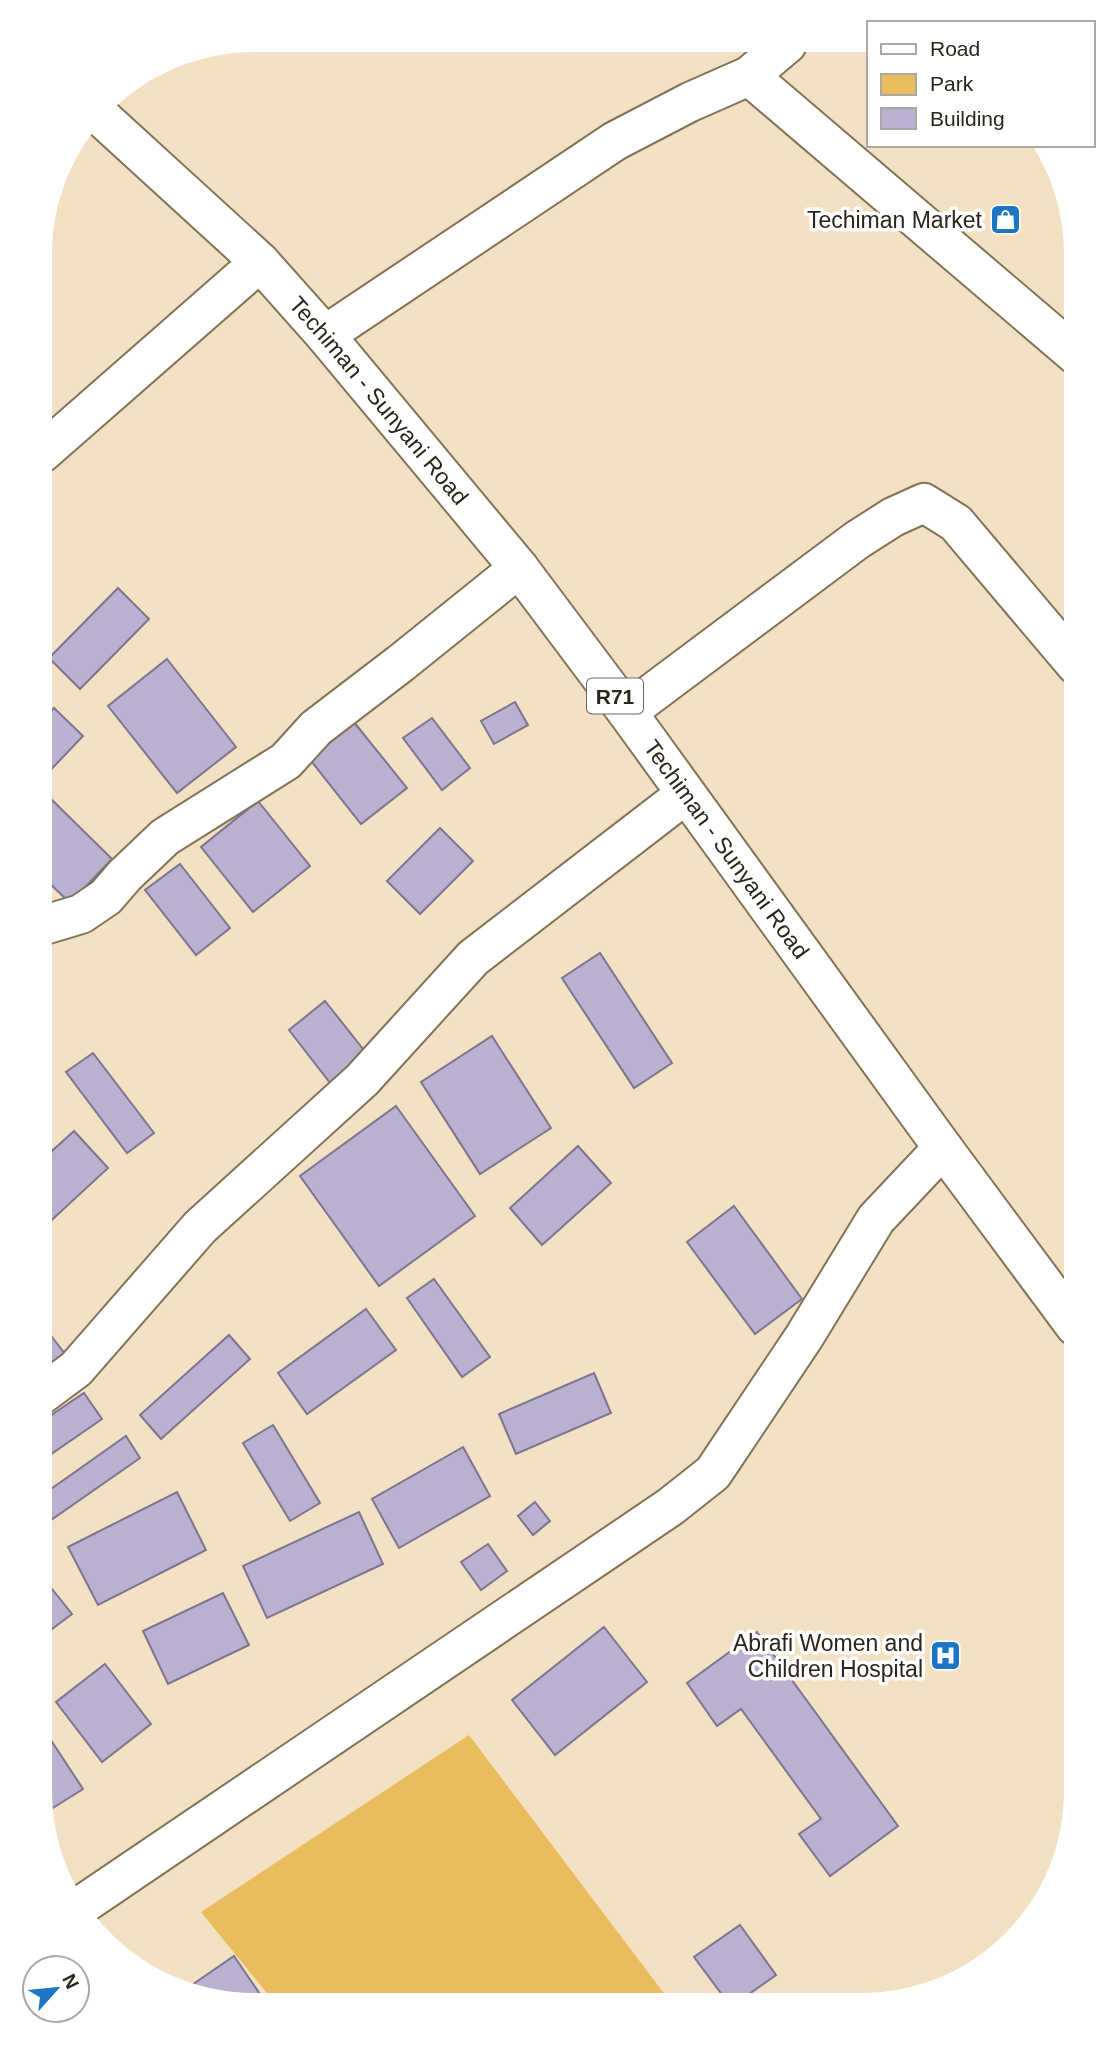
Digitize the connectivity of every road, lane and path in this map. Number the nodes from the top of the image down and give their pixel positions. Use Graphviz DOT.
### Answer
graph roads {
  1 [pos="778,52"];
  2 [pos="749,76"];
  3 [pos="104,120"];
  4 [pos="260,262"];
  5 [pos="325,335"];
  6 [pos="1064,345"];
  7 [pos="52,443"];
  8 [pos="519,568"];
  9 [pos="1064,650"];
  10 [pos="627,712"];
  11 [pos="686,794"];
  12 [pos="52,923"];
  13 [pos="943,1148"];
  14 [pos="1063,1310"];
  15 [pos="52,1387"];
  16 [pos="86,1902"];
  1 -- 2 [label="street"];
  2 -- 5 [label="street"];
  2 -- 6 [label="street"];
  3 -- 4 [label="street, Techiman - Sunyani Road / R71"];
  4 -- 5 [label="street, Techiman - Sunyani Road / R71"];
  4 -- 7 [label="street"];
  5 -- 8 [label="street, Techiman - Sunyani Road / R71"];
  8 -- 10 [label="street, Techiman - Sunyani Road / R71"];
  8 -- 12 [label="street"];
  9 -- 10 [label="street"];
  10 -- 11 [label="street, Techiman - Sunyani Road / R71"];
  11 -- 13 [label="street, Techiman - Sunyani Road / R71"];
  11 -- 15 [label="street"];
  13 -- 14 [label="street, Techiman - Sunyani Road / R71"];
  13 -- 16 [label="street"];
}
